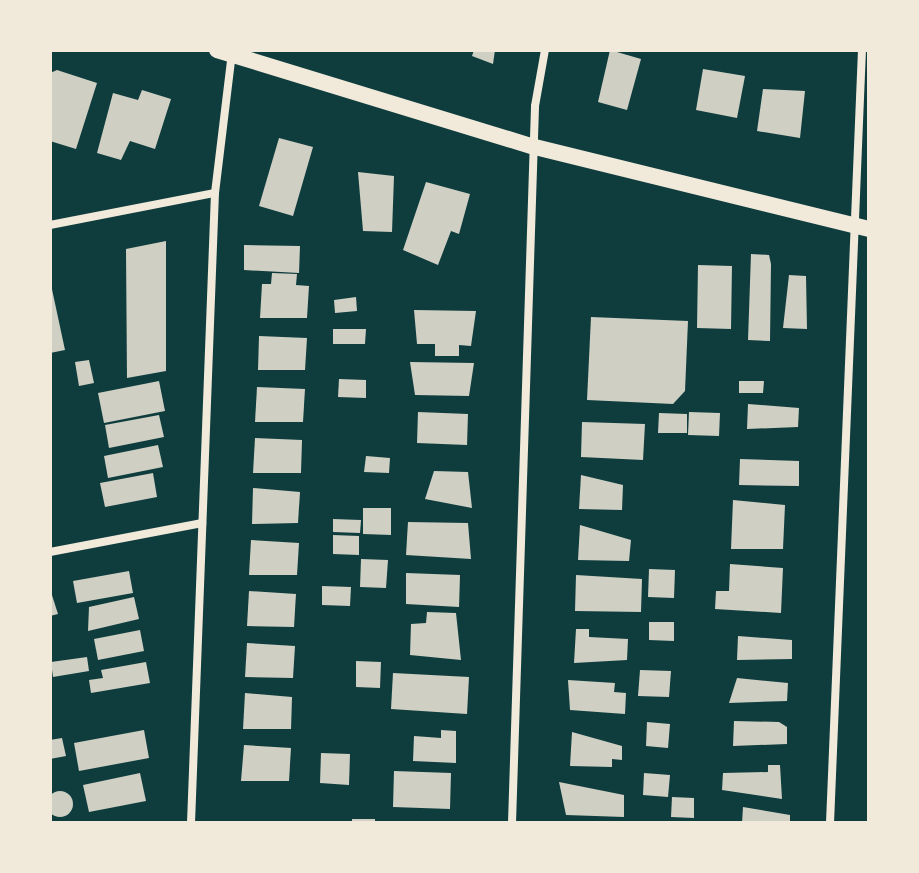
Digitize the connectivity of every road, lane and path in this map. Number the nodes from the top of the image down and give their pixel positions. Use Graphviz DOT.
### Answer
graph roads {
  1 [pos="545,50"];
  2 [pos="862,50"];
  3 [pos="227,51"];
  4 [pos="535,147"];
  5 [pos="215,193"];
  6 [pos="50,225"];
  7 [pos="861,227"];
  8 [pos="202,523"];
  9 [pos="50,552"];
  10 [pos="191,823"];
  11 [pos="512,823"];
  12 [pos="830,823"];
  1 -- 4 [label="street"];
  2 -- 7 [label="street"];
  3 -- 4 [label="main road"];
  3 -- 5 [label="street"];
  4 -- 7 [label="main road"];
  4 -- 11 [label="street"];
  5 -- 6 [label="street"];
  5 -- 8 [label="street"];
  7 -- 12 [label="street"];
  8 -- 9 [label="street"];
  8 -- 10 [label="street"];
}
